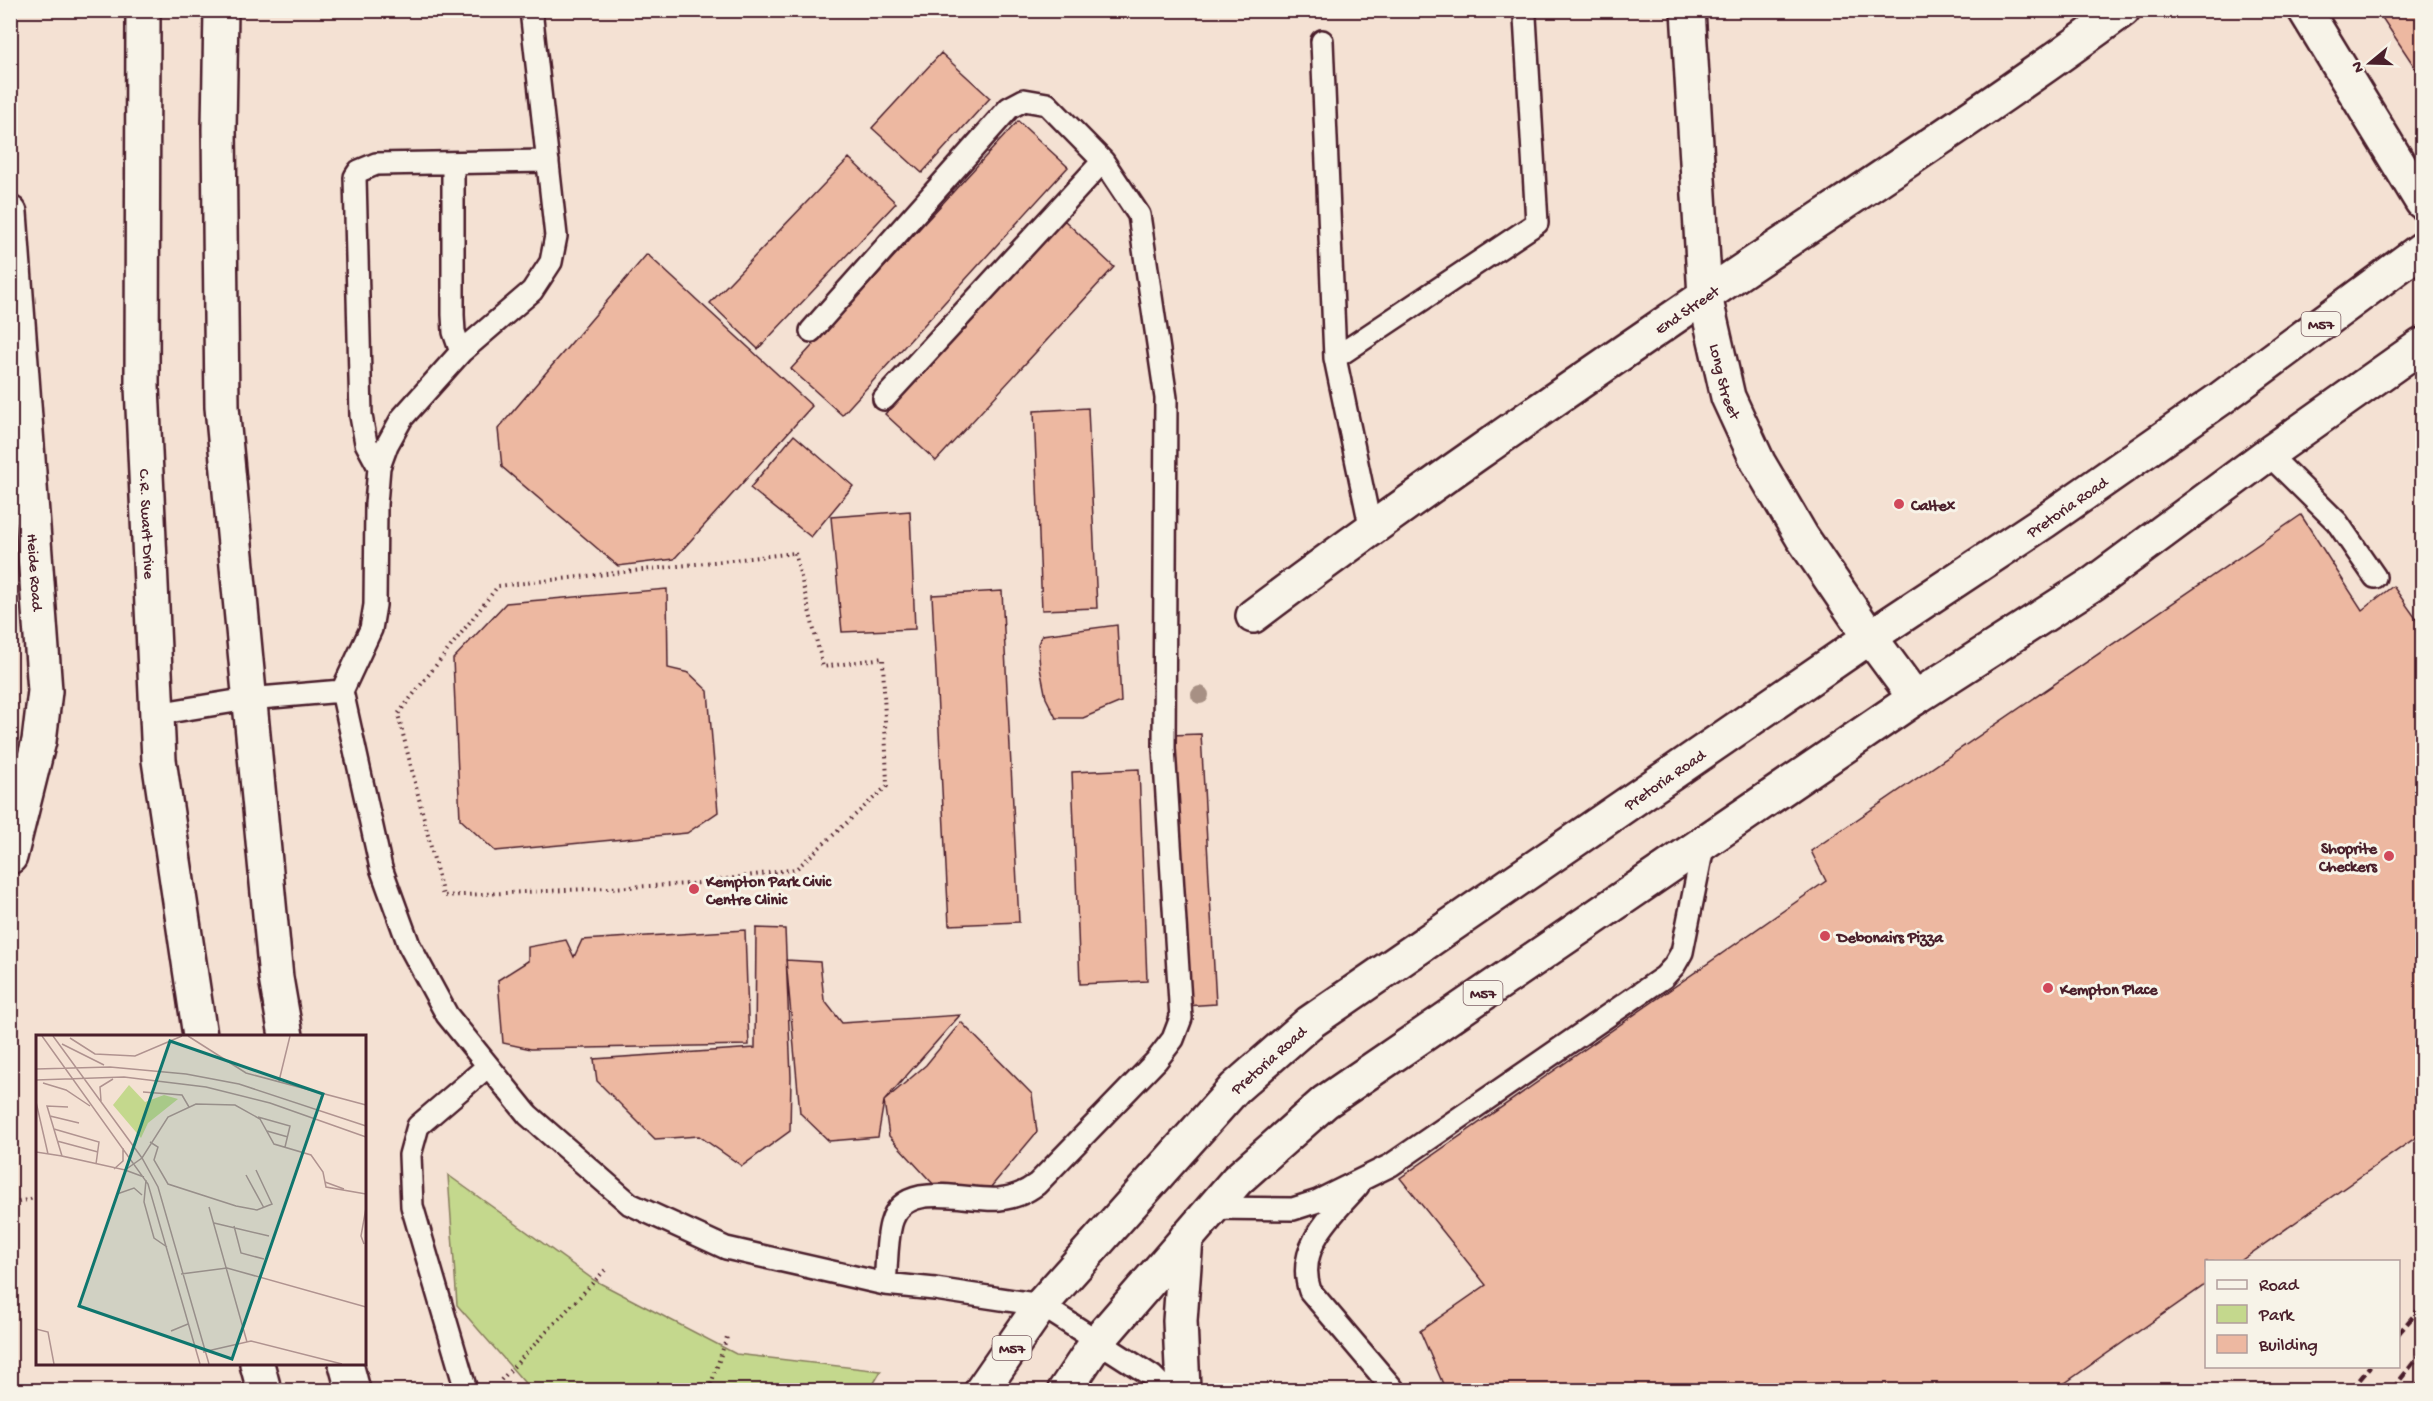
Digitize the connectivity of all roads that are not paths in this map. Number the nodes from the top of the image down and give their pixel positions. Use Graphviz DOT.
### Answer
graph roads {
  1 [pos="143,10"];
  2 [pos="221,10"];
  3 [pos="531,10"];
  4 [pos="1688,10"];
  5 [pos="2123,10"];
  6 [pos="2305,10"];
  7 [pos="1525,17"];
  8 [pos="1322,41"];
  9 [pos="548,161"];
  10 [pos="1103,161"];
  11 [pos="453,163"];
  12 [pos="2422,202"];
  13 [pos="10,213"];
  14 [pos="2422,249"];
  15 [pos="1705,296"];
  16 [pos="811,331"];
  17 [pos="2422,345"];
  18 [pos="461,352"];
  19 [pos="1335,358"];
  20 [pos="17,399"];
  21 [pos="884,399"];
  22 [pos="2268,454"];
  23 [pos="380,467"];
  24 [pos="1371,530"];
  25 [pos="2375,577"];
  26 [pos="1253,616"];
  27 [pos="1870,637"];
  28 [pos="342,691"];
  29 [pos="1915,698"];
  30 [pos="248,699"];
  31 [pos="156,714"];
  32 [pos="1704,842"];
  33 [pos="10,857"];
  34 [pos="200,1035"];
  35 [pos="286,1035"];
  36 [pos="488,1066"];
  37 [pos="1364,1179"];
  38 [pos="1212,1208"];
  39 [pos="1186,1238"];
  40 [pos="885,1284"];
  41 [pos="1041,1305"];
  42 [pos="1097,1342"];
  43 [pos="257,1365"];
  44 [pos="346,1365"];
  45 [pos="264,1390"];
  46 [pos="353,1390"];
  47 [pos="466,1390"];
  48 [pos="982,1390"];
  49 [pos="1065,1390"];
  50 [pos="1166,1390"];
  51 [pos="1183,1390"];
  52 [pos="1394,1390"];
  1 -- 31 [label="main road, C.R. Swart Drive"];
  2 -- 30 [label="main road"];
  3 -- 9 [label="lane"];
  4 -- 15 [label="main road, Long Street"];
  5 -- 15 [label="main road, End Street"];
  6 -- 12 [label="main road"];
  7 -- 19 [label="lane"];
  8 -- 19 [label="lane"];
  9 -- 11 [label="lane"];
  9 -- 18 [label="lane"];
  10 -- 16 [label="lane"];
  10 -- 21 [label="lane"];
  10 -- 40 [label="lane"];
  11 -- 18 [label="lane"];
  11 -- 23 [label="lane"];
  13 -- 20 [label="main road, Heide Road"];
  14 -- 27 [label="main road, Pretoria Road / M57"];
  15 -- 24 [label="main road, End Street"];
  15 -- 27 [label="main road, Long Street"];
  17 -- 22 [label="main road, M57"];
  18 -- 23 [label="lane"];
  19 -- 24 [label="lane"];
  20 -- 33 [label="main road, Heide Road"];
  22 -- 25 [label="lane"];
  22 -- 29 [label="main road, M57"];
  23 -- 28 [label="lane"];
  24 -- 26 [label="main road, End Street"];
  27 -- 29 [label="main road, Long Street"];
  27 -- 41 [label="main road, Pretoria Road / M57"];
  28 -- 30 [label="lane"];
  28 -- 36 [label="lane"];
  29 -- 32 [label="main road, M57"];
  30 -- 31 [label="lane"];
  30 -- 35 [label="main road"];
  31 -- 34 [label="main road, C.R. Swart Drive"];
  32 -- 37 [label="lane"];
  32 -- 38 [label="main road, M57"];
  36 -- 40 [label="lane"];
  36 -- 47 [label="lane"];
  37 -- 38 [label="lane"];
  37 -- 52 [label="lane"];
  38 -- 39 [label="main road, M57"];
  39 -- 42 [label="main road, M57"];
  39 -- 51 [label="main road"];
  40 -- 41 [label="lane"];
  41 -- 42 [label="lane"];
  41 -- 48 [label="main road, Pretoria Road / M57"];
  42 -- 49 [label="main road, M57"];
  42 -- 50 [label="lane"];
  43 -- 45 [label="main road"];
  44 -- 46 [label="main road"];
}
